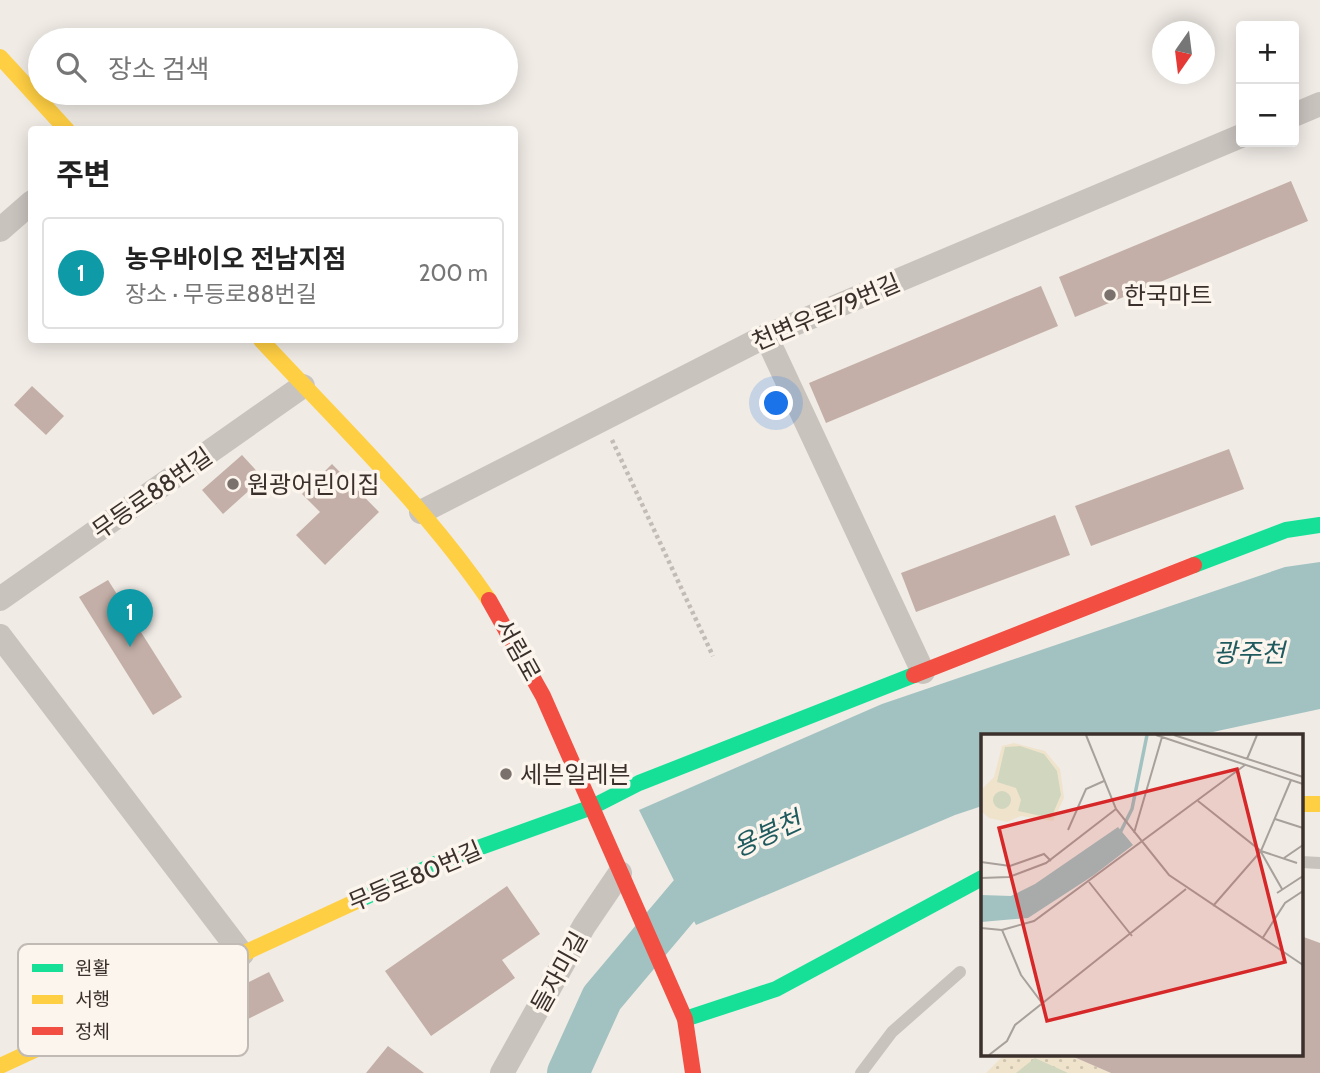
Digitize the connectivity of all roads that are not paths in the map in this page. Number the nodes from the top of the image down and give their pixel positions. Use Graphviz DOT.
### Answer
graph roads {
  1 [pos="0,57"];
  2 [pos="28,88"];
  3 [pos="1320,104"];
  4 [pos="44,105"];
  5 [pos="1299,112"];
  6 [pos="63,126"];
  7 [pos="1236,138"];
  8 [pos="28,206"];
  9 [pos="0,230"];
  10 [pos="766,336"];
  11 [pos="264,343"];
  12 [pos="303,386"];
  13 [pos="421,512"];
  14 [pos="1320,525"];
  15 [pos="0,599"];
  16 [pos="0,636"];
  17 [pos="923,672"];
  18 [pos="1302,804"];
  19 [pos="1320,804"];
  20 [pos="592,807"];
  21 [pos="1302,862"];
  22 [pos="1320,863"];
  23 [pos="620,873"];
  24 [pos="981,879"];
  25 [pos="234,944"];
  26 [pos="248,951"];
  27 [pos="960,972"];
  28 [pos="682,1014"];
  29 [pos="22,1056"];
  30 [pos="0,1066"];
  31 [pos="502,1073"];
  32 [pos="694,1073"];
  33 [pos="861,1073"];
  1 -- 2 [label="street"];
  3 -- 5 [label="street"];
  4 -- 6 [label="street"];
  7 -- 10 [label="street, 천변우로79번길"];
  8 -- 9 [label="street"];
  10 -- 13 [label="street, 천변우로79번길"];
  10 -- 17 [label="street"];
  11 -- 12 [label="street, 서림로"];
  12 -- 13 [label="street, 서림로"];
  12 -- 15 [label="street, 무등로88번길"];
  13 -- 20 [label="street, 서림로"];
  14 -- 17 [label="street, 무등로80번길"];
  16 -- 25 [label="street"];
  17 -- 20 [label="street, 무등로80번길"];
  18 -- 19 [label="street"];
  20 -- 23 [label="street, 서림로"];
  20 -- 26 [label="street, 무등로80번길"];
  21 -- 22 [label="lane"];
  23 -- 28 [label="street, 서림로"];
  23 -- 31 [label="street, 들자미길"];
  24 -- 28 [label="street"];
  27 -- 33 [label="lane"];
  28 -- 32 [label="street, 서림로"];
  29 -- 30 [label="street, 무등로80번길"];
}
